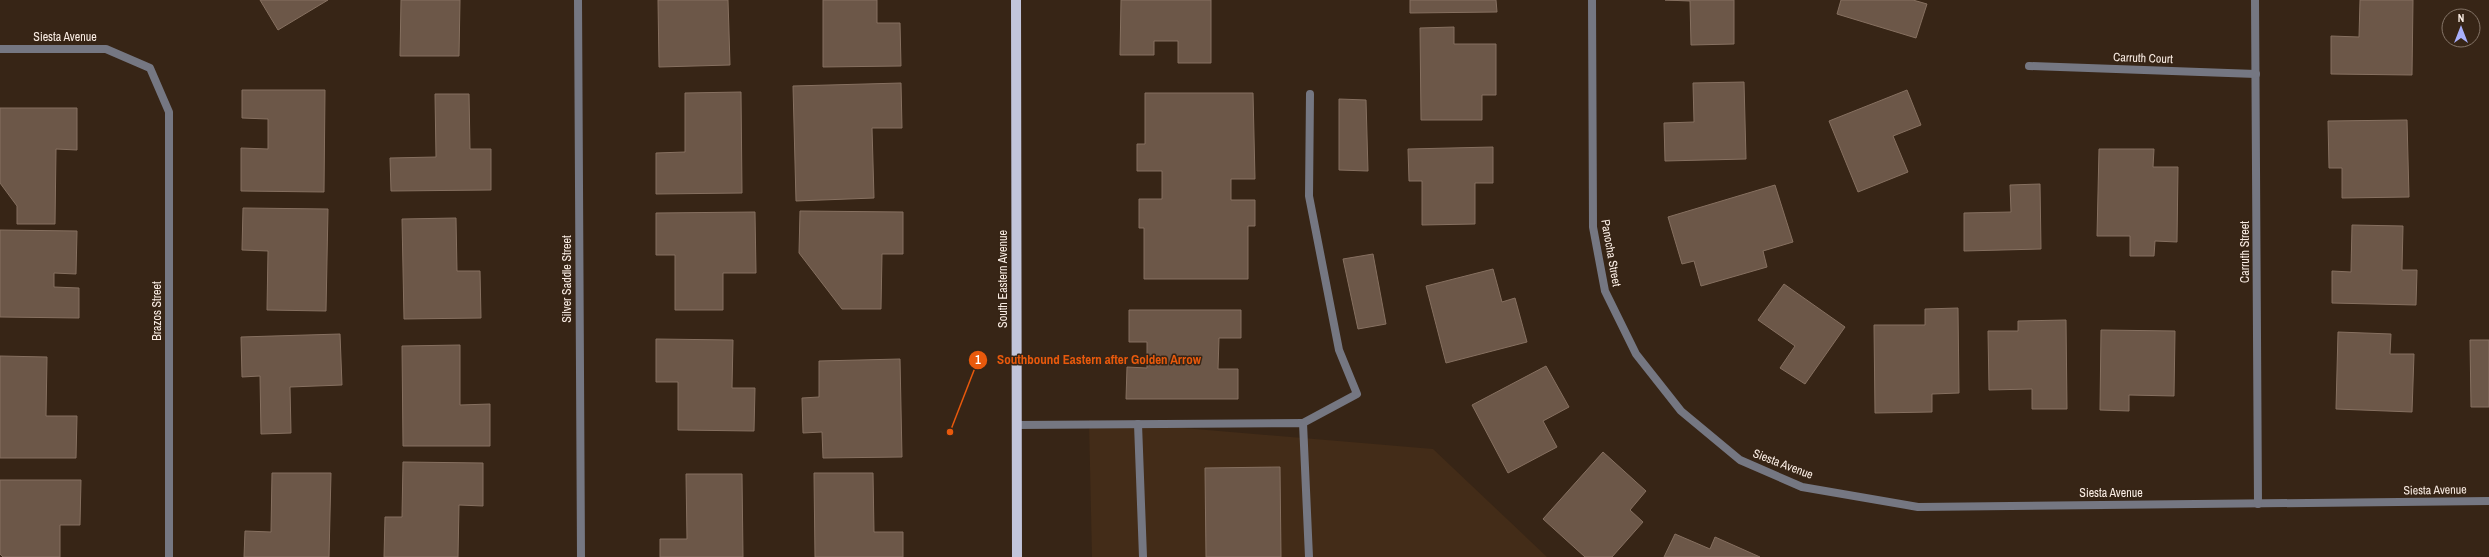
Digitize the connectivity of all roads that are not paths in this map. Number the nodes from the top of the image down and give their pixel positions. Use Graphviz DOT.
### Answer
graph roads {
  1 [pos="578,0"];
  2 [pos="1016,0"];
  3 [pos="1592,0"];
  4 [pos="2255,0"];
  5 [pos="0,49"];
  6 [pos="2029,66"];
  7 [pos="150,68"];
  8 [pos="2256,74"];
  9 [pos="1310,94"];
  10 [pos="1303,423"];
  11 [pos="1138,424"];
  12 [pos="1017,425"];
  13 [pos="1740,460"];
  14 [pos="2489,501"];
  15 [pos="2258,504"];
  16 [pos="169,557"];
  17 [pos="581,557"];
  18 [pos="1017,557"];
  19 [pos="1143,557"];
  20 [pos="1309,557"];
  1 -- 17 [label="street, Silver Saddle Street"];
  2 -- 12 [label="main road, South Eastern Avenue"];
  3 -- 13 [label="street, Panocha Street"];
  4 -- 8 [label="street, Carruth Street"];
  5 -- 7 [label="street, Siesta Avenue"];
  6 -- 8 [label="street, Carruth Court"];
  7 -- 16 [label="street, Brazos Street"];
  8 -- 15 [label="street, Carruth Street"];
  9 -- 10 [label="street"];
  10 -- 11 [label="street"];
  10 -- 20 [label="street"];
  11 -- 12 [label="street"];
  11 -- 19 [label="street"];
  12 -- 18 [label="main road, South Eastern Avenue"];
  13 -- 15 [label="street, Siesta Avenue"];
  14 -- 15 [label="street, Siesta Avenue"];
}
